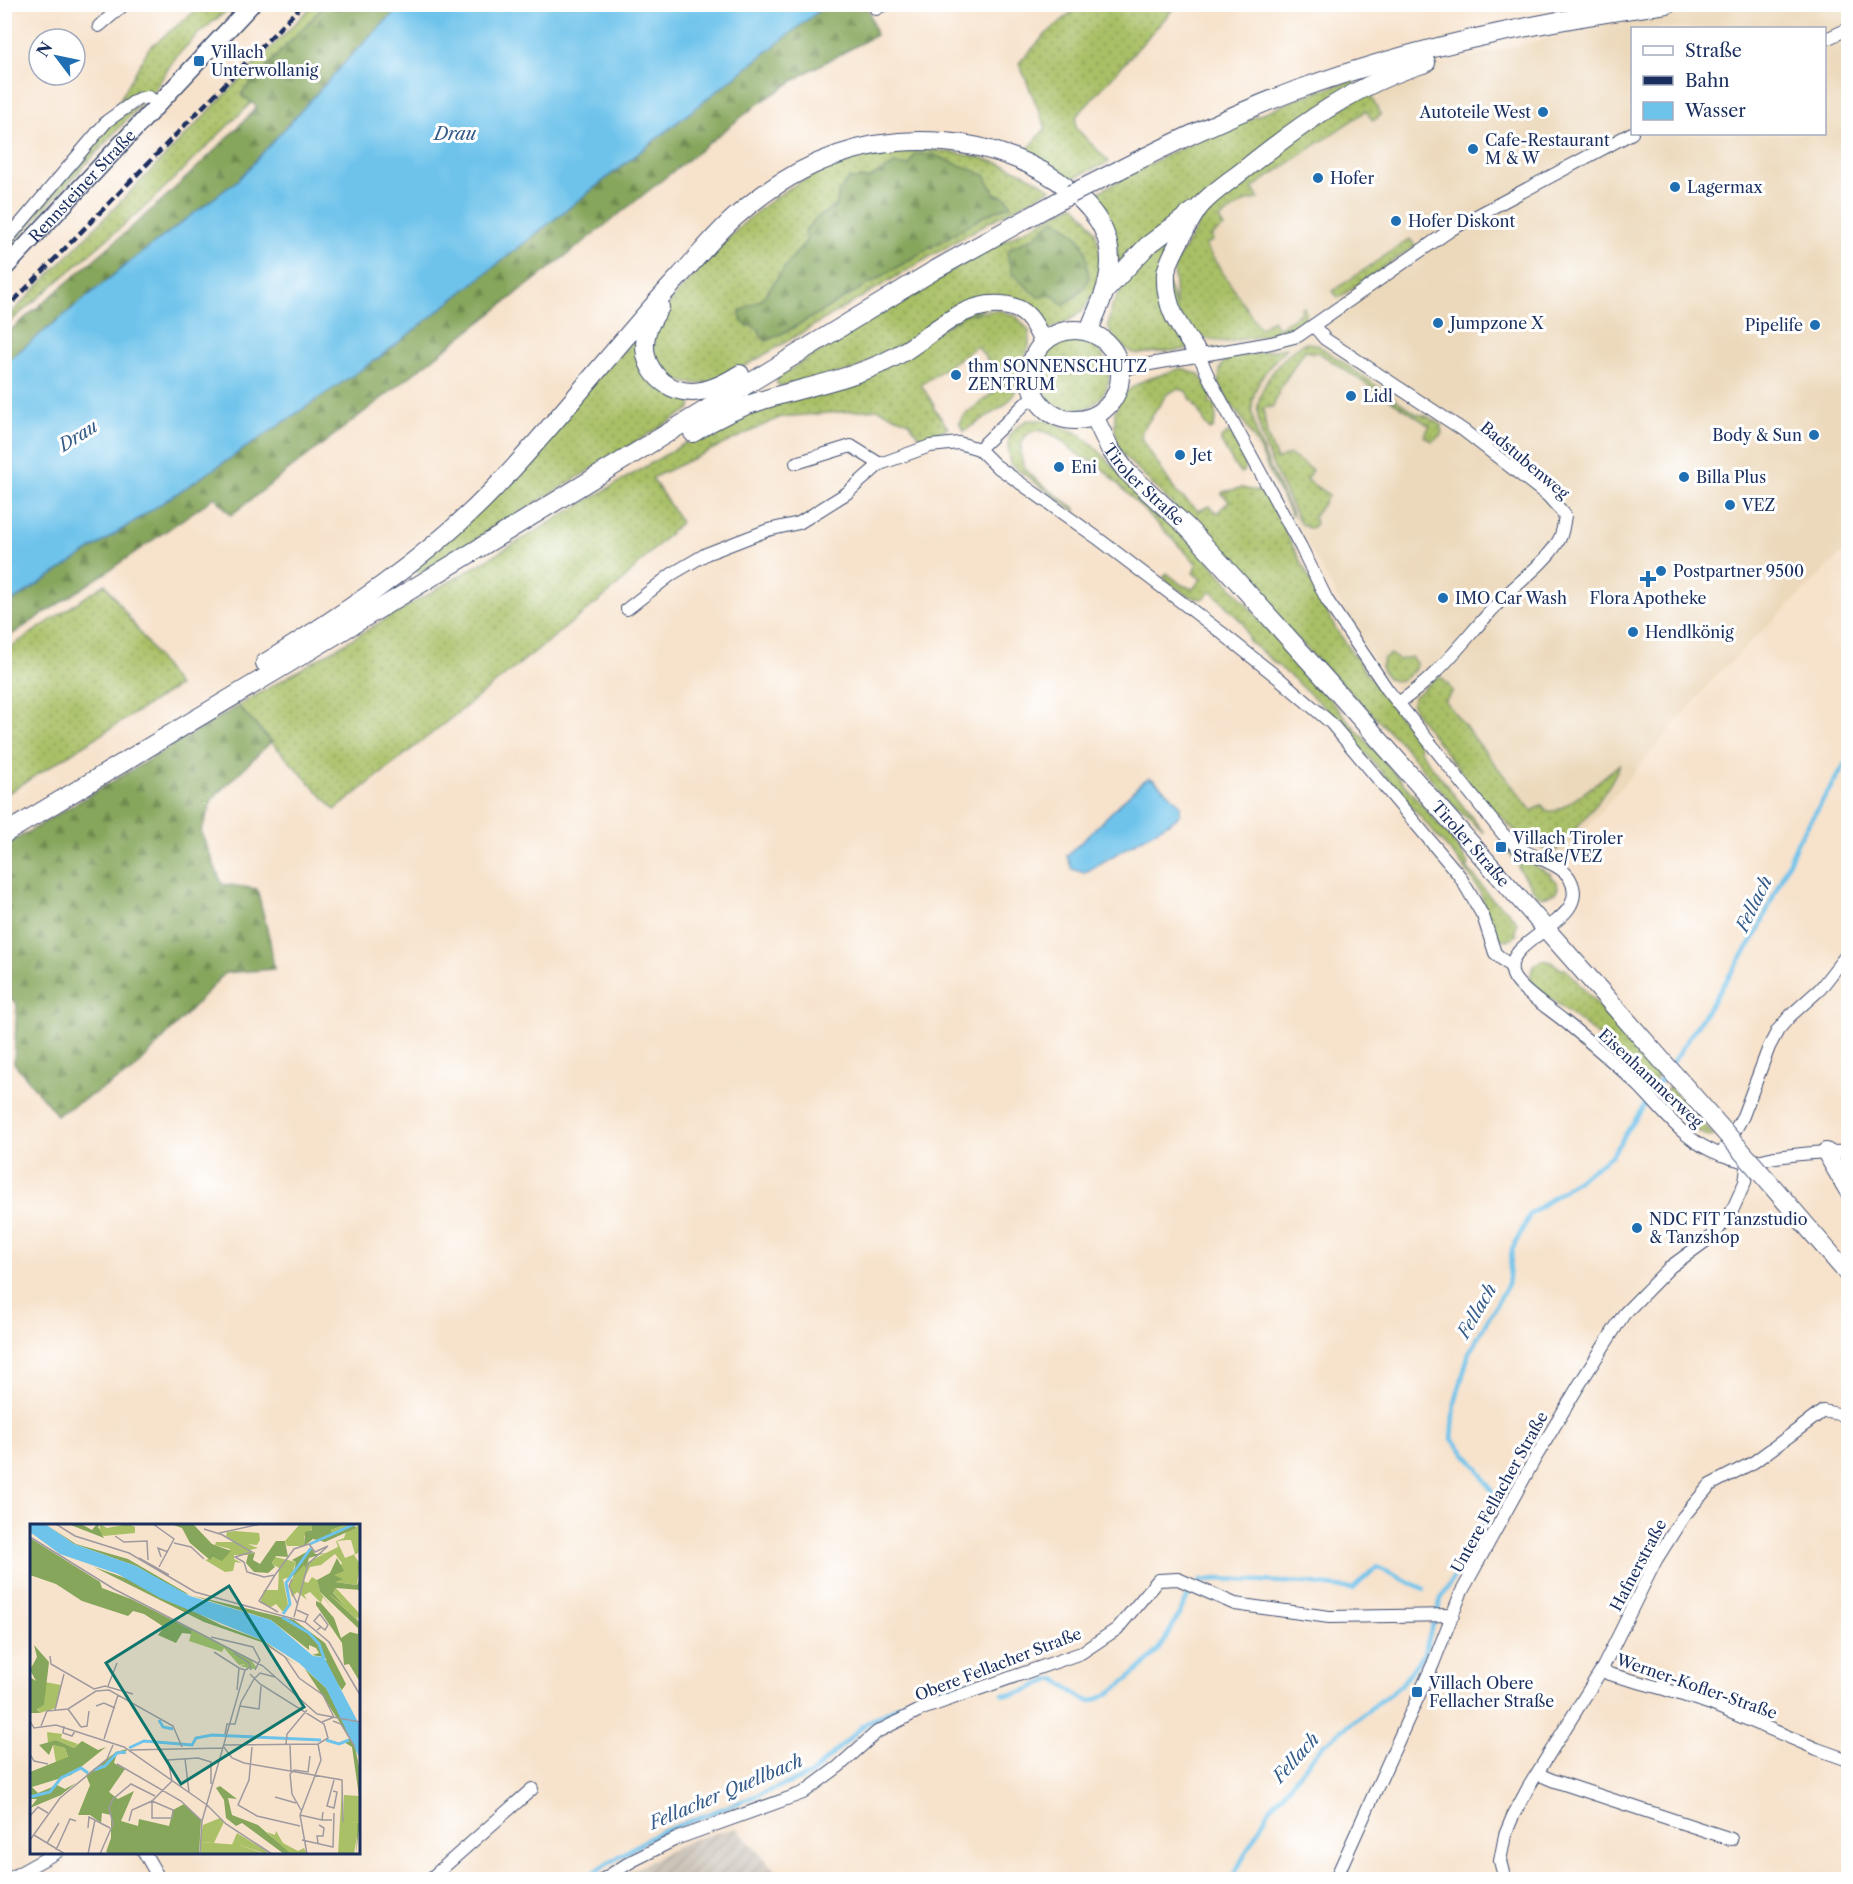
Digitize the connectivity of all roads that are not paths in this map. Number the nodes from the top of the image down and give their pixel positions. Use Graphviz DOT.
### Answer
graph roads {
  1 [pos="125,4"];
  2 [pos="252,4"];
  3 [pos="1666,4"];
  4 [pos="99,26"];
  5 [pos="1848,29"];
  6 [pos="1476,39"];
  7 [pos="1826,39"];
  8 [pos="158,103"];
  9 [pos="1631,134"];
  10 [pos="1201,204"];
  11 [pos="4,243"];
  12 [pos="4,269"];
  13 [pos="680,276"];
  14 [pos="1105,291"];
  15 [pos="1314,326"];
  16 [pos="1089,331"];
  17 [pos="1043,342"];
  18 [pos="804,350"];
  19 [pos="1199,355"];
  20 [pos="1120,369"];
  21 [pos="1034,394"];
  22 [pos="1094,416"];
  23 [pos="980,449"];
  24 [pos="630,457"];
  25 [pos="796,463"];
  26 [pos="880,464"];
  27 [pos="627,609"];
  28 [pos="227,701"];
  29 [pos="1398,703"];
  30 [pos="4,834"];
  31 [pos="1547,930"];
  32 [pos="1848,953"];
  33 [pos="1511,967"];
  34 [pos="1826,1152"];
  35 [pos="1848,1152"];
  36 [pos="1721,1155"];
  37 [pos="1748,1162"];
  38 [pos="1848,1190"];
  39 [pos="1848,1274"];
  40 [pos="1848,1416"];
  41 [pos="1453,1615"];
  42 [pos="1602,1669"];
  43 [pos="1848,1760"];
  44 [pos="1538,1773"];
  45 [pos="532,1789"];
  46 [pos="1731,1839"];
  47 [pos="53,1854"];
  48 [pos="145,1854"];
  49 [pos="160,1879"];
  50 [pos="7,1880"];
  51 [pos="429,1880"];
  52 [pos="602,1880"];
  53 [pos="1335,1880"];
  54 [pos="1504,1880"];
  1 -- 4 [label="street"];
  2 -- 8 [label="main road, Rennsteiner Straße"];
  3 -- 6 [label="main road"];
  5 -- 7 [label="street"];
  6 -- 10 [label="main road"];
  6 -- 18 [label="main road, bridge"];
  8 -- 11 [label="street, Rennsteiner Straße"];
  8 -- 12 [label="main road, Rennsteiner Straße"];
  9 -- 15 [label="street"];
  10 -- 14 [label="main road"];
  10 -- 19 [label="main road"];
  13 -- 14 [label="main road"];
  13 -- 18 [label="main road"];
  13 -- 28 [label="main road"];
  14 -- 16 [label="main road"];
  15 -- 19 [label="street"];
  15 -- 29 [label="street, Badstubenweg"];
  16 -- 17 [label="main road"];
  16 -- 20 [label="main road"];
  17 -- 21 [label="main road"];
  17 -- 24 [label="main road"];
  18 -- 24 [label="main road"];
  19 -- 20 [label="street"];
  19 -- 29 [label="street"];
  20 -- 22 [label="main road"];
  21 -- 22 [label="main road"];
  21 -- 23 [label="street"];
  22 -- 31 [label="main road, Tiroler Straße"];
  23 -- 26 [label="street"];
  23 -- 33 [label="street, Eisenhammerweg"];
  24 -- 28 [label="main road"];
  25 -- 26 [label="street"];
  26 -- 27 [label="street"];
  28 -- 30 [label="main road"];
  29 -- 31 [label="street"];
  31 -- 33 [label="street"];
  31 -- 39 [label="main road, Tiroler Straße, bridge"];
  32 -- 36 [label="street"];
  33 -- 36 [label="street, Eisenhammerweg"];
  34 -- 35 [label="street, Eisenhammerweg"];
  34 -- 37 [label="street, Eisenhammerweg"];
  34 -- 38 [label="main road"];
  36 -- 37 [label="street, Eisenhammerweg"];
  37 -- 41 [label="street, Untere Fellacher Straße"];
  40 -- 42 [label="street, Hafnerstraße"];
  41 -- 52 [label="street, Obere Fellacher Straße"];
  41 -- 53 [label="street, Untere Fellacher Straße"];
  42 -- 43 [label="street, Werner-Kofler-Straße"];
  42 -- 44 [label="street, Hafnerstraße"];
  44 -- 46 [label="street"];
  44 -- 54 [label="street, Hafnerstraße"];
  45 -- 51 [label="street"];
  47 -- 50 [label="street"];
  48 -- 49 [label="street"];
}
